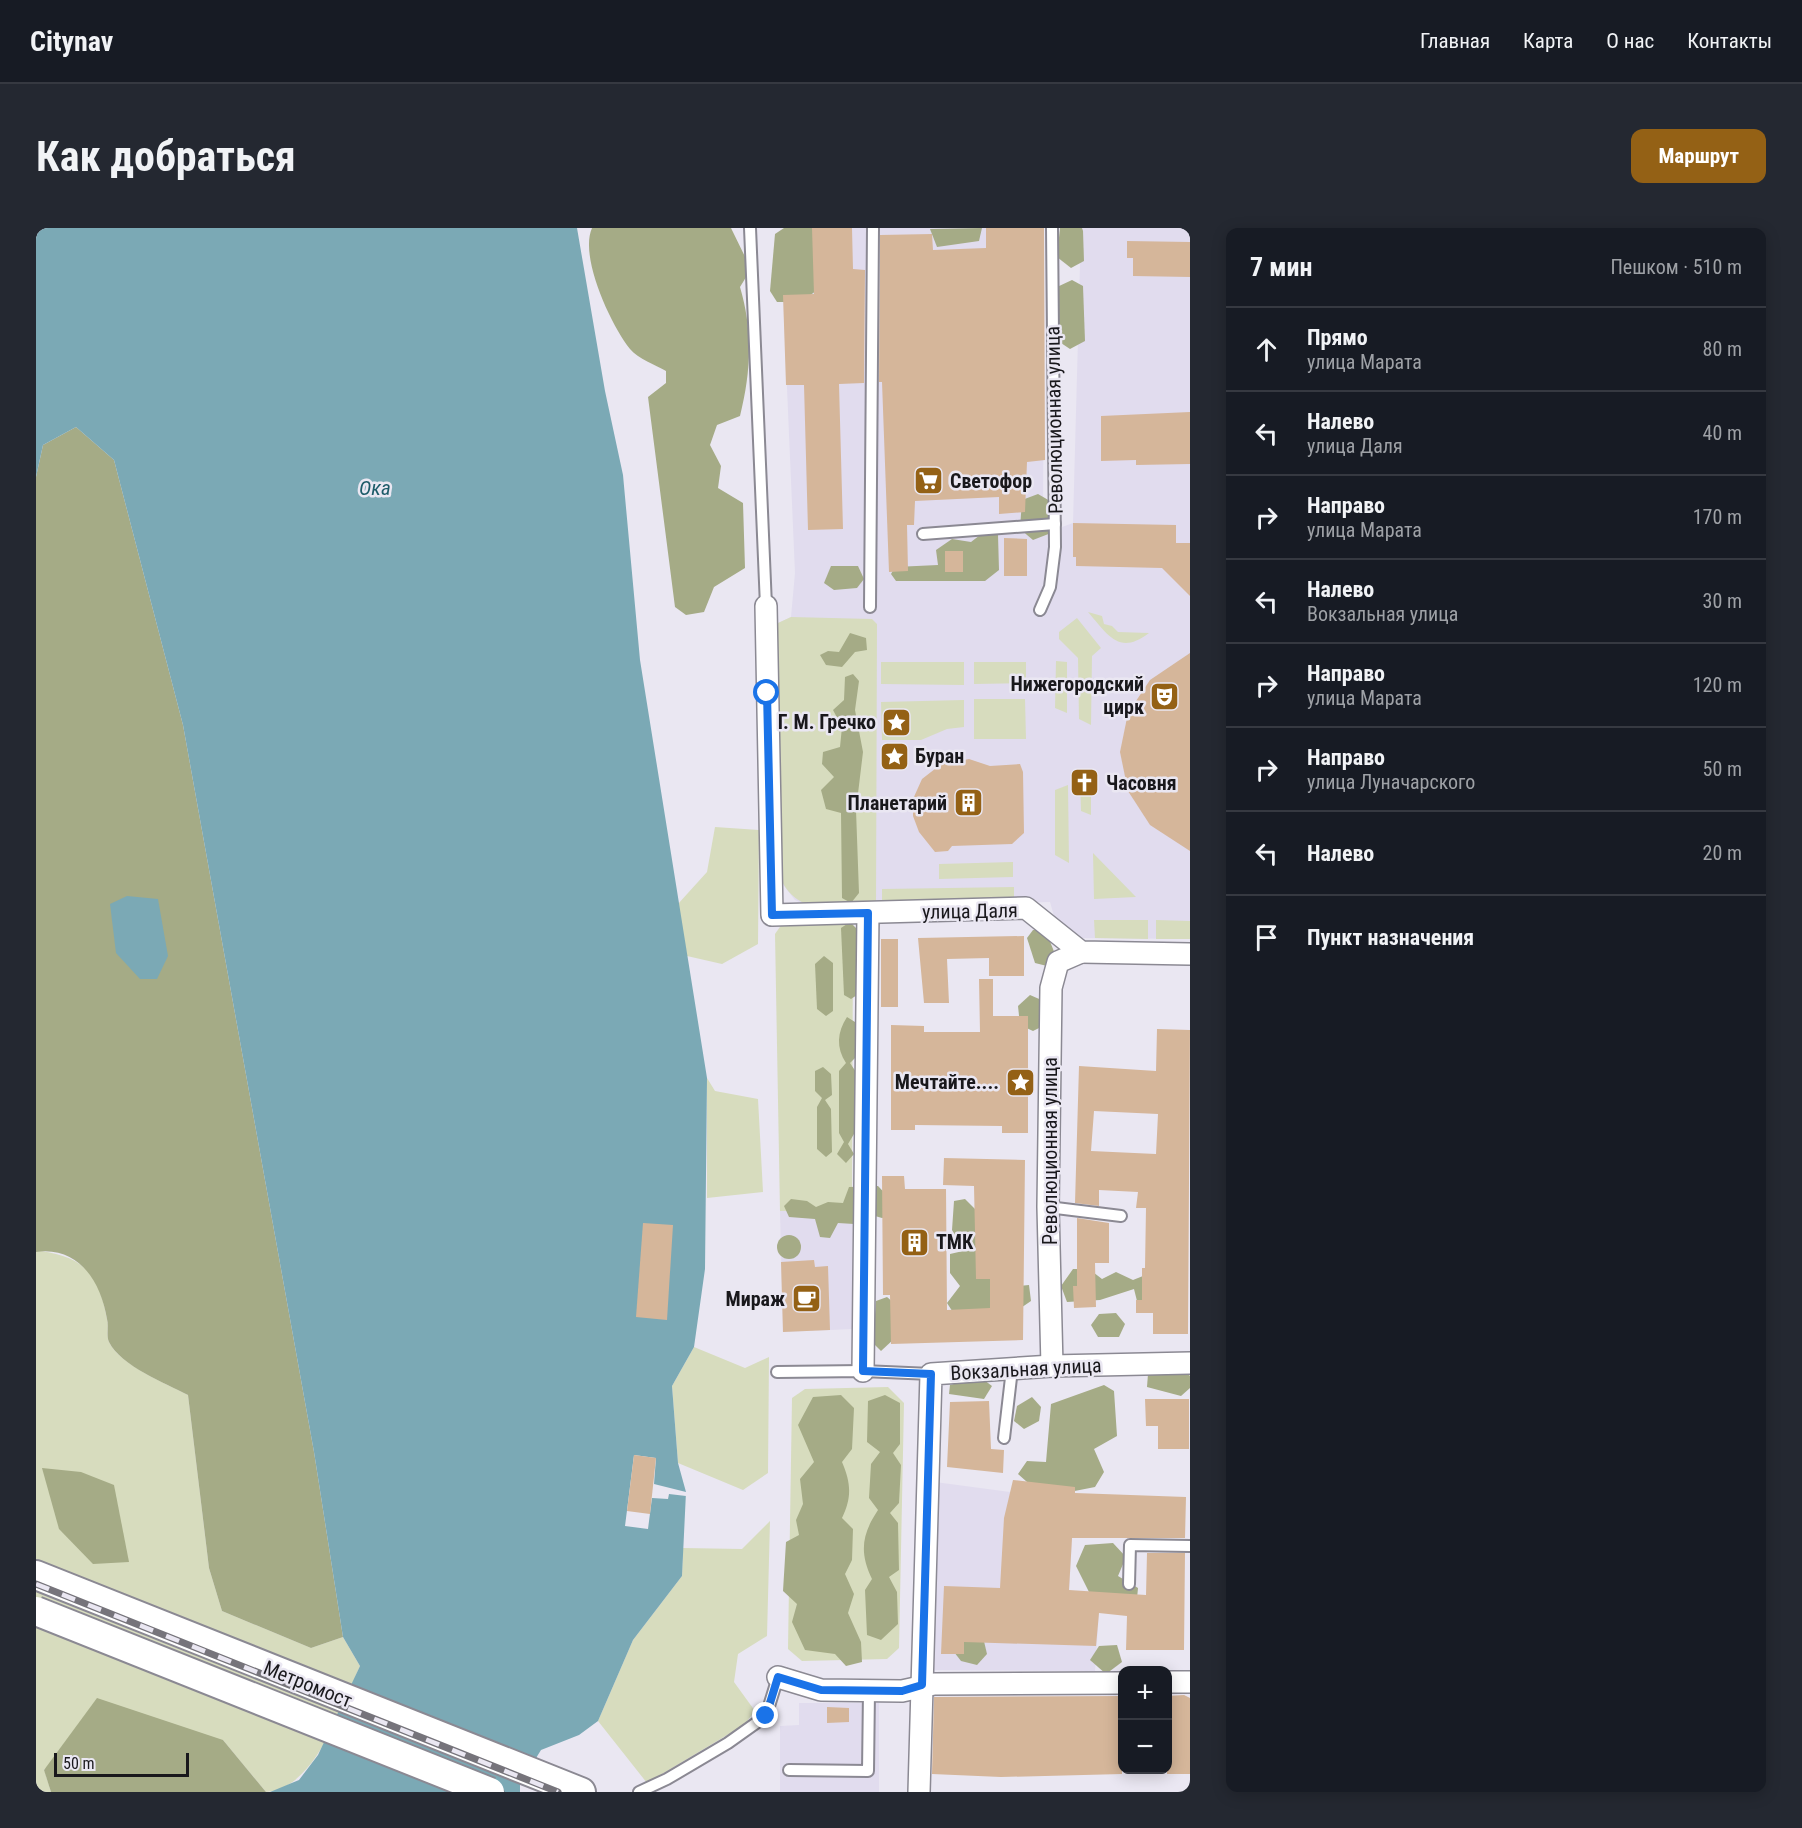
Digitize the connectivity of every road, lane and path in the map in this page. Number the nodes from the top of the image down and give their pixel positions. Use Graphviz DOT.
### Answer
graph roads {
  1 [pos="750,228"];
  2 [pos="873,228"];
  3 [pos="1052,228"];
  4 [pos="1055,524"];
  5 [pos="923,534"];
  6 [pos="765,606"];
  7 [pos="870,607"];
  8 [pos="1040,610"];
  9 [pos="868,913"];
  10 [pos="1081,952"];
  11 [pos="1190,954"];
  12 [pos="1048,1207"];
  13 [pos="1121,1216"];
  14 [pos="1190,1363"];
  15 [pos="1052,1366"];
  16 [pos="1012,1369"];
  17 [pos="863,1371"];
  18 [pos="777,1372"];
  19 [pos="931,1374"];
  20 [pos="1004,1438"];
  21 [pos="1190,1546"];
  22 [pos="36,1575"];
  23 [pos="1129,1584"];
  24 [pos="36,1611"];
  25 [pos="778,1677"];
  26 [pos="1172,1682"];
  27 [pos="1190,1682"];
  28 [pos="1118,1683"];
  29 [pos="922,1685"];
  30 [pos="868,1691"];
  31 [pos="789,1770"];
  32 [pos="490,1792"];
  33 [pos="581,1792"];
  34 [pos="639,1792"];
  35 [pos="919,1792"];
  1 -- 6 [label="lane"];
  2 -- 7 [label="lane"];
  3 -- 4 [label="lane, Революционная улица"];
  4 -- 5 [label="lane"];
  4 -- 8 [label="lane, Революционная улица"];
  6 -- 9 [label="street, улица Даля"];
  9 -- 10 [label="street, улица Даля"];
  9 -- 17 [label="street"];
  10 -- 11 [label="street"];
  10 -- 12 [label="street, Революционная улица"];
  12 -- 13 [label="lane"];
  12 -- 15 [label="street, Революционная улица"];
  14 -- 15 [label="street, Вокзальная улица"];
  15 -- 16 [label="street, Вокзальная улица"];
  16 -- 19 [label="street, Вокзальная улица"];
  16 -- 20 [label="lane"];
  17 -- 18 [label="lane, Вокзальная улица"];
  17 -- 19 [label="lane, Вокзальная улица"];
  19 -- 29 [label="street"];
  21 -- 23 [label="lane"];
  22 -- 33 [label="main road, Метромост"];
  24 -- 32 [label="main road, Метромост, bridge"];
  25 -- 30 [label="street"];
  25 -- 34 [label="lane"];
  26 -- 27 [label="street"];
  28 -- 29 [label="street"];
  29 -- 30 [label="street"];
  29 -- 35 [label="street"];
  30 -- 31 [label="lane"];
}
